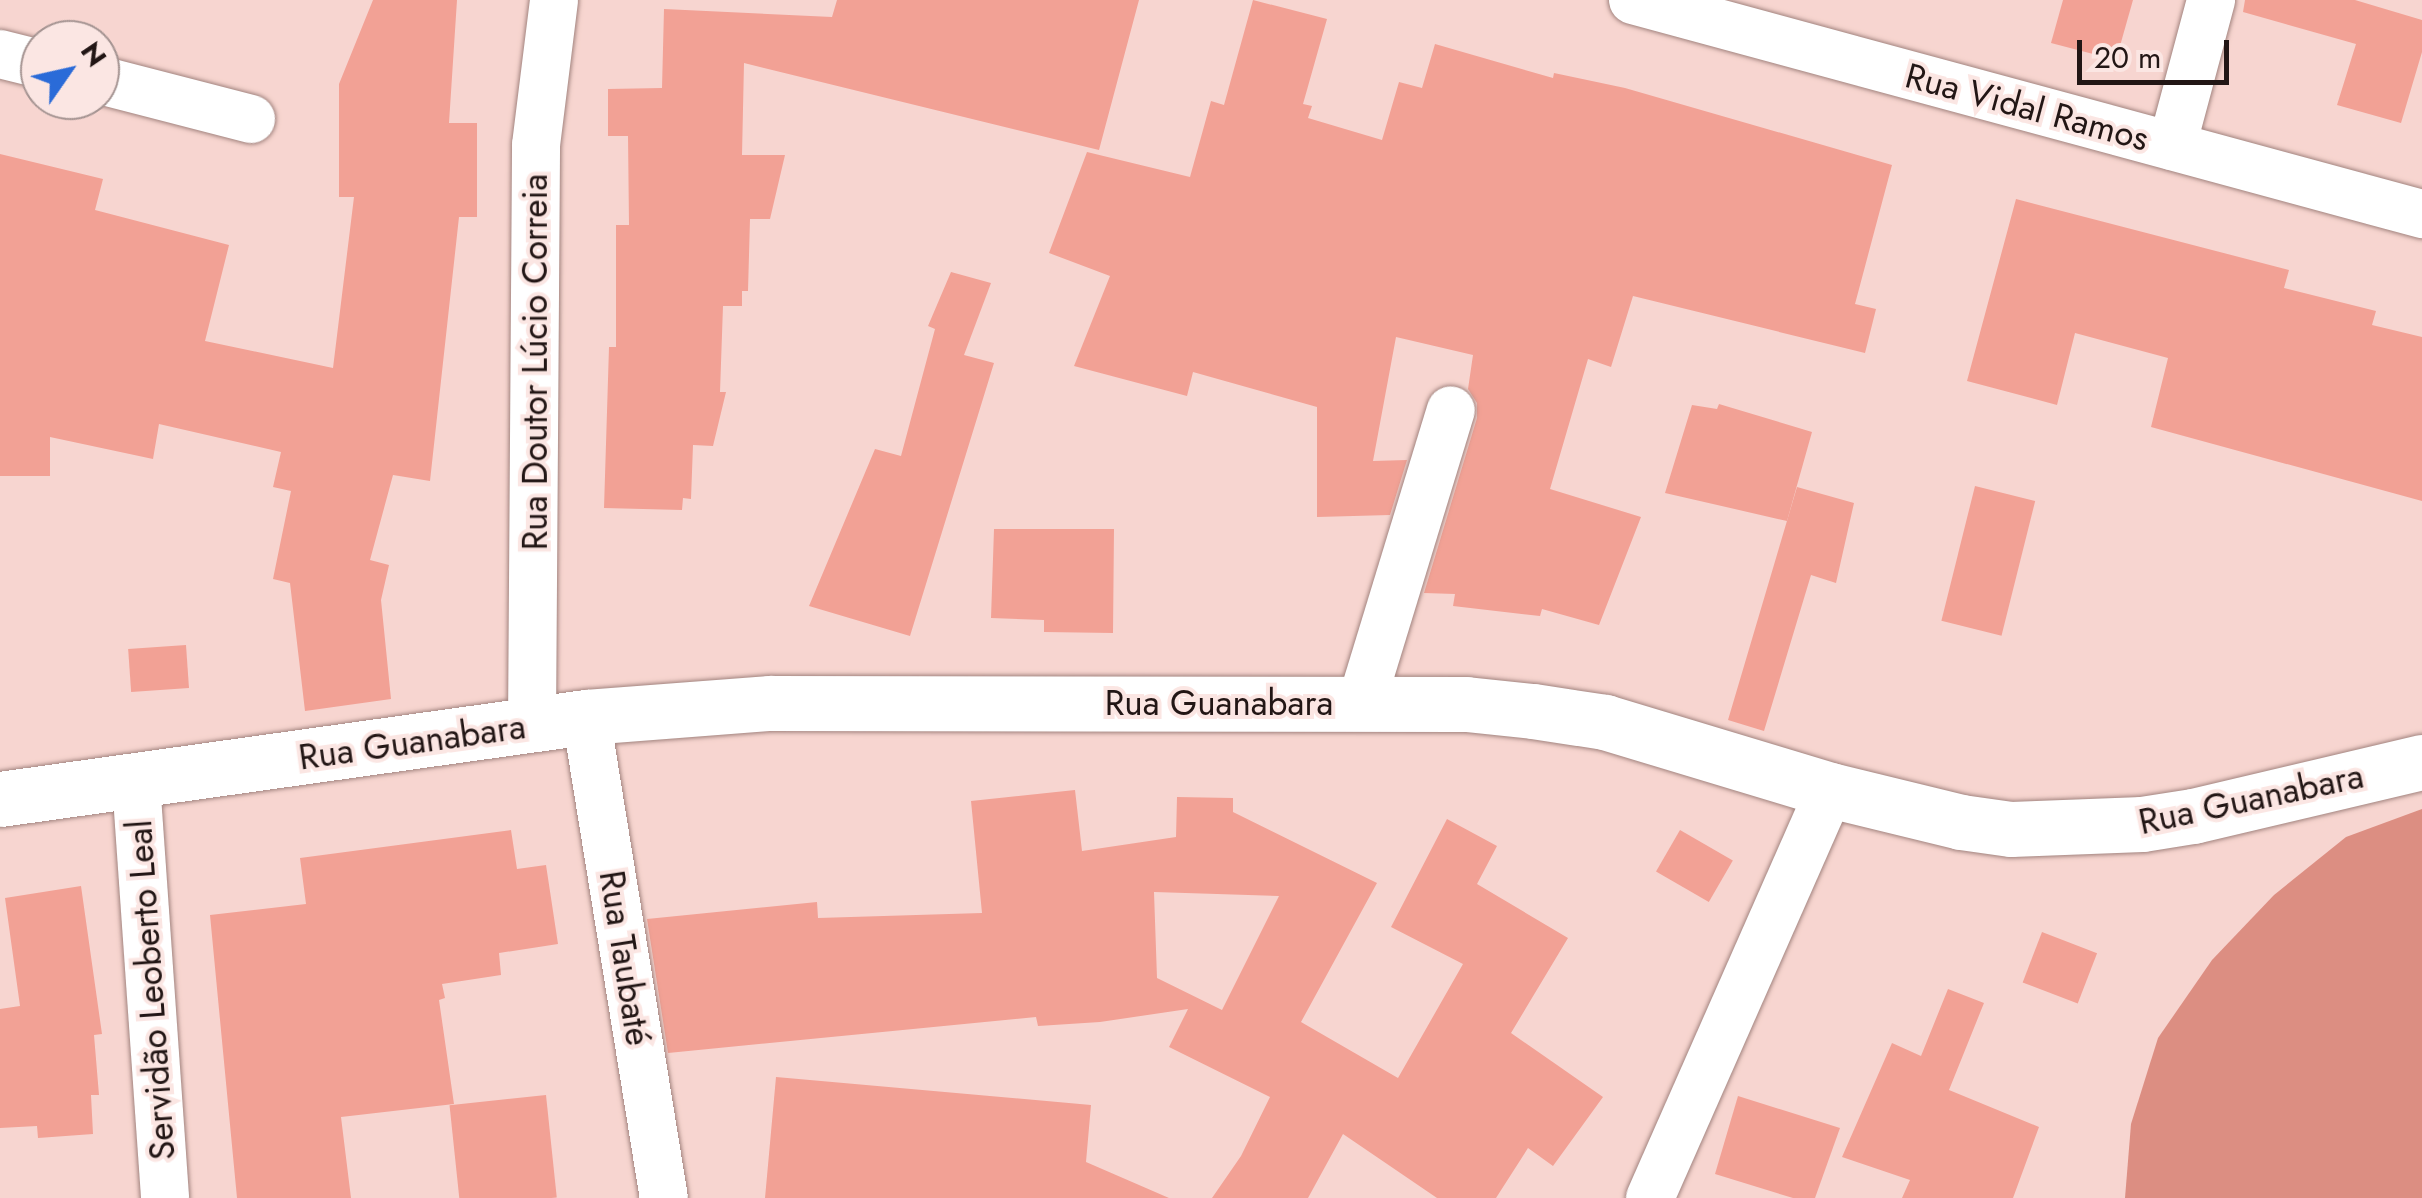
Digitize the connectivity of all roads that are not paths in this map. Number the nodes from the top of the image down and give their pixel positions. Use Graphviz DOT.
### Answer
graph roads {
  1 [pos="554,0"];
  2 [pos="1632,0"];
  3 [pos="2211,0"];
  4 [pos="120,85"];
  5 [pos="250,120"];
  6 [pos="2172,146"];
  7 [pos="2422,214"];
  8 [pos="1450,410"];
  9 [pos="1361,704"];
  10 [pos="586,717"];
  11 [pos="532,725"];
  12 [pos="2422,762"];
  13 [pos="136,782"];
  14 [pos="1830,790"];
  15 [pos="0,799"];
  16 [pos="166,1198"];
  17 [pos="664,1198"];
  18 [pos="1650,1198"];
  1 -- 11 [label="street, Rua Doutor Lúcio Correia"];
  2 -- 6 [label="street, Rua Vidal Ramos"];
  3 -- 6 [label="street"];
  4 -- 5 [label="street"];
  6 -- 7 [label="street, Rua Vidal Ramos"];
  8 -- 9 [label="street"];
  9 -- 10 [label="main road, Rua Guanabara"];
  9 -- 14 [label="main road, Rua Guanabara"];
  10 -- 11 [label="main road, Rua Guanabara"];
  10 -- 17 [label="street, Rua Taubaté"];
  11 -- 13 [label="main road, Rua Guanabara"];
  12 -- 14 [label="main road, Rua Guanabara"];
  13 -- 15 [label="main road, Rua Guanabara"];
  13 -- 16 [label="street, Servidão Leoberto Leal"];
  14 -- 18 [label="street"];
}
